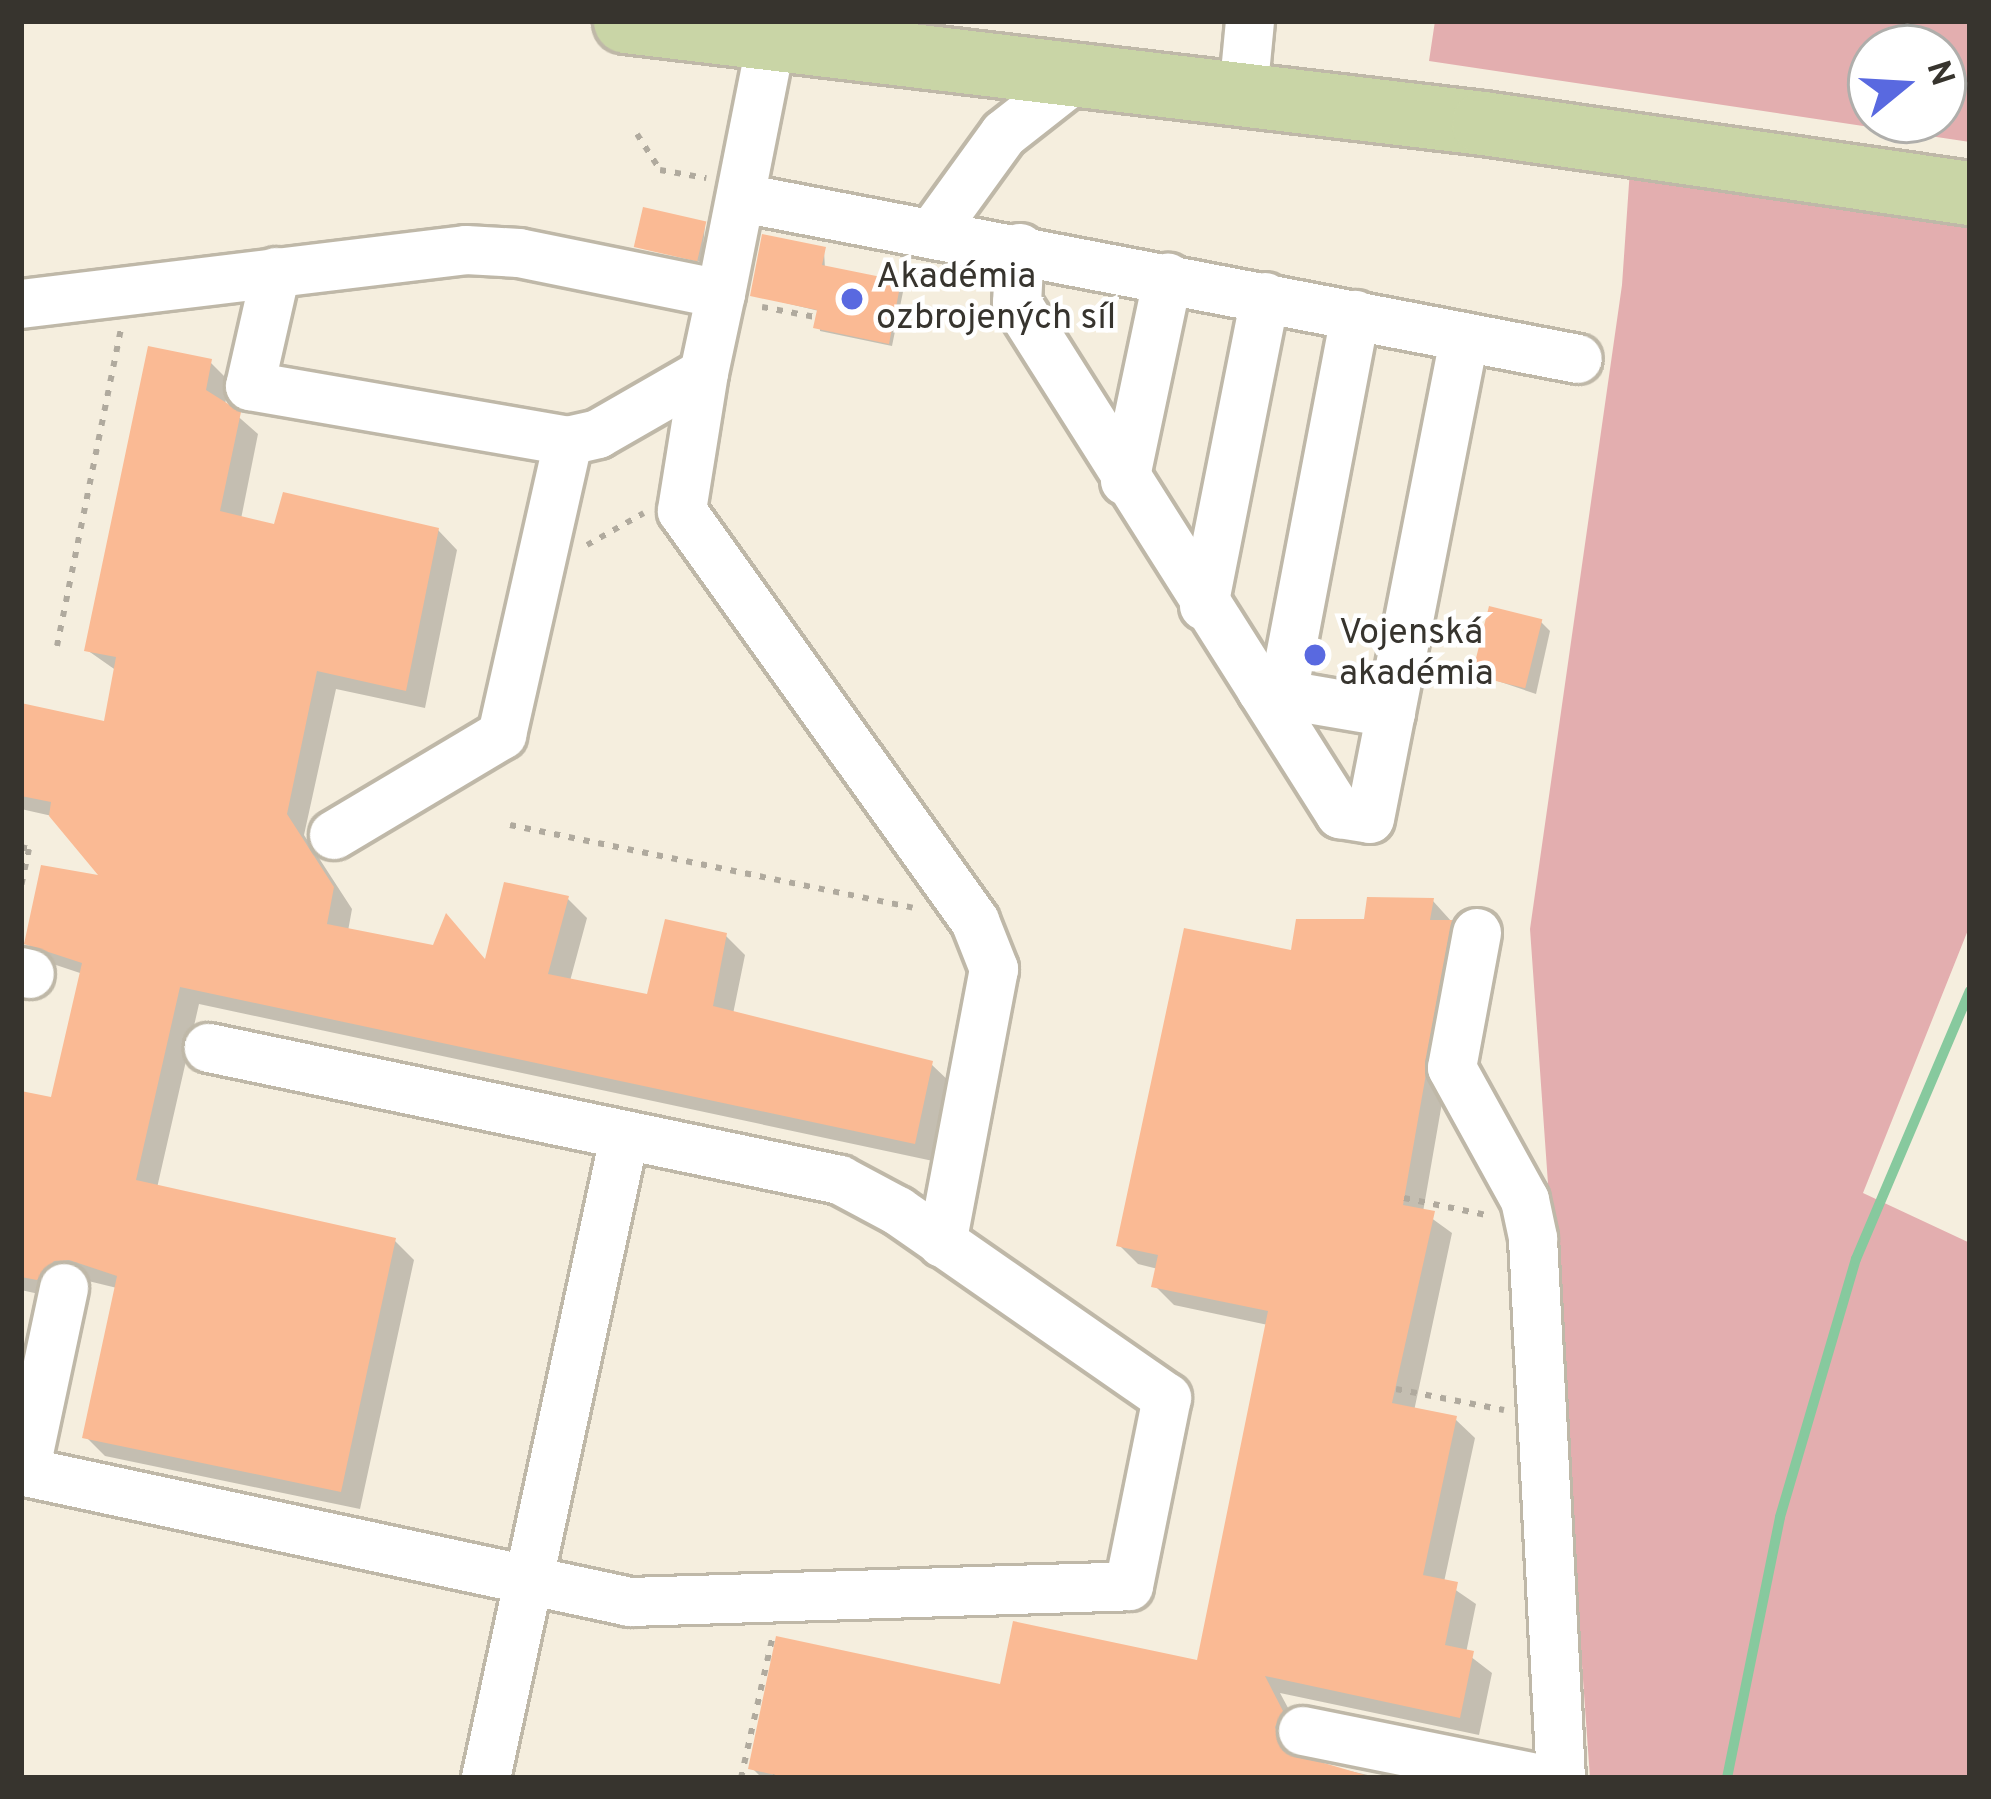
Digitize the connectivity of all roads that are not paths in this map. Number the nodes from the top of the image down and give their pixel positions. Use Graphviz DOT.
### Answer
graph roads {
  1 [pos="625,21"];
  2 [pos="1250,21"];
  3 [pos="771,41"];
  4 [pos="1078,76"];
  5 [pos="1243,94"];
  6 [pos="744,191"];
  7 [pos="1970,194"];
  8 [pos="933,232"];
  9 [pos="1020,248"];
  10 [pos="276,272"];
  11 [pos="1168,277"];
  12 [pos="721,294"];
  13 [pos="1265,297"];
  14 [pos="21,304"];
  15 [pos="1355,315"];
  16 [pos="1466,337"];
  17 [pos="1578,359"];
  18 [pos="704,373"];
  19 [pos="568,441"];
  20 [pos="1125,481"];
  21 [pos="1204,606"];
  22 [pos="1273,693"];
  23 [pos="1391,712"];
  24 [pos="334,835"];
  25 [pos="1477,933"];
  26 [pos="209,1048"];
  27 [pos="624,1138"];
  28 [pos="942,1243"];
  29 [pos="64,1288"];
  30 [pos="23,1472"];
  31 [pos="530,1578"];
  32 [pos="1303,1731"];
  33 [pos="485,1778"];
  34 [pos="1536,1778"];
  35 [pos="1561,1778"];
  1 -- 3 [label="main road"];
  2 -- 5 [label="street"];
  3 -- 4 [label="main road"];
  3 -- 6 [label="street"];
  4 -- 5 [label="main road"];
  4 -- 8 [label="street"];
  5 -- 7 [label="main road"];
  6 -- 8 [label="street"];
  6 -- 12 [label="street"];
  8 -- 9 [label="street"];
  9 -- 11 [label="street"];
  9 -- 20 [label="street"];
  10 -- 12 [label="street"];
  10 -- 14 [label="street"];
  10 -- 19 [label="street"];
  11 -- 13 [label="street"];
  11 -- 20 [label="street"];
  12 -- 18 [label="street"];
  13 -- 15 [label="street"];
  13 -- 21 [label="street"];
  15 -- 16 [label="street"];
  15 -- 22 [label="street"];
  16 -- 17 [label="street"];
  16 -- 23 [label="street"];
  18 -- 19 [label="street"];
  18 -- 28 [label="street"];
  19 -- 24 [label="street"];
  20 -- 21 [label="street"];
  21 -- 22 [label="street"];
  22 -- 23 [label="street"];
  22 -- 23 [label="street"];
  25 -- 35 [label="street"];
  26 -- 27 [label="street"];
  27 -- 28 [label="street"];
  27 -- 31 [label="street"];
  28 -- 31 [label="street"];
  29 -- 30 [label="street"];
  30 -- 31 [label="street"];
  31 -- 33 [label="street"];
  32 -- 34 [label="street"];
}
